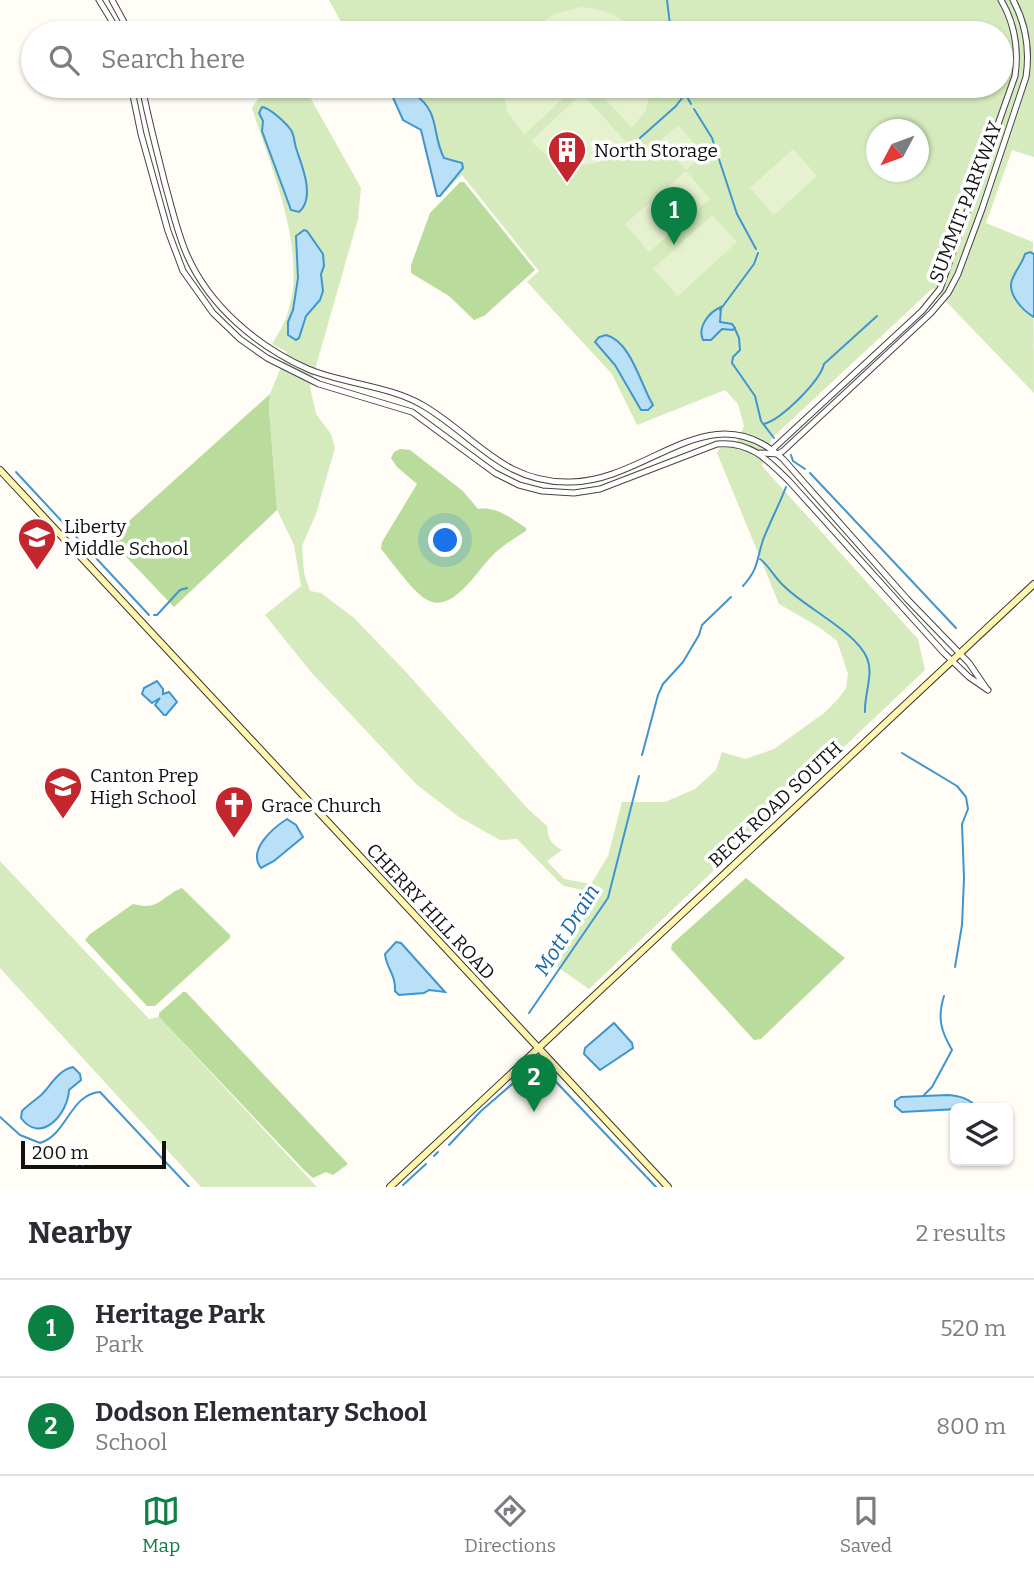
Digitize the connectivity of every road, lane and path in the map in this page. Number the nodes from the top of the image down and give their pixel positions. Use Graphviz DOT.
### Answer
graph roads {
  1 [pos="99,0"];
  2 [pos="112,0"];
  3 [pos="1001,0"];
  4 [pos="1013,0"];
  5 [pos="111,21"];
  6 [pos="123,21"];
  7 [pos="1010,21"];
  8 [pos="1013,28"];
  9 [pos="1013,82"];
  10 [pos="134,98"];
  11 [pos="145,98"];
  12 [pos="1007,98"];
  13 [pos="192,266"];
  14 [pos="183,271"];
  15 [pos="775,452"];
  16 [pos="760,453"];
  17 [pos="0,470"];
  18 [pos="865,551"];
  19 [pos="858,557"];
  20 [pos="1034,584"];
  21 [pos="960,653"];
  22 [pos="952,661"];
  23 [pos="537,1048"];
  24 [pos="390,1187"];
  25 [pos="668,1187"];
  1 -- 5 [label="street"];
  2 -- 6 [label="street"];
  3 -- 7 [label="street, SUMMIT PARKWAY"];
  4 -- 15 [label="street, SUMMIT PARKWAY"];
  8 -- 9 [label="street, SUMMIT PARKWAY"];
  10 -- 14 [label="street"];
  11 -- 13 [label="street"];
  12 -- 15 [label="street, SUMMIT PARKWAY"];
  13 -- 14 [label="street"];
  13 -- 15 [label="street"];
  14 -- 16 [label="street"];
  15 -- 16 [label="street"];
  15 -- 18 [label="street"];
  16 -- 19 [label="street"];
  17 -- 23 [label="main road, CHERRY HILL ROAD"];
  18 -- 19 [label="street"];
  18 -- 21 [label="street"];
  19 -- 22 [label="street"];
  20 -- 21 [label="main road, BECK ROAD SOUTH"];
  21 -- 22 [label="main road, BECK ROAD SOUTH"];
  21 -- 22 [label="street"];
  22 -- 23 [label="main road, BECK ROAD SOUTH"];
  23 -- 24 [label="main road, BECK ROAD SOUTH"];
  23 -- 25 [label="main road, CHERRY HILL ROAD"];
}
